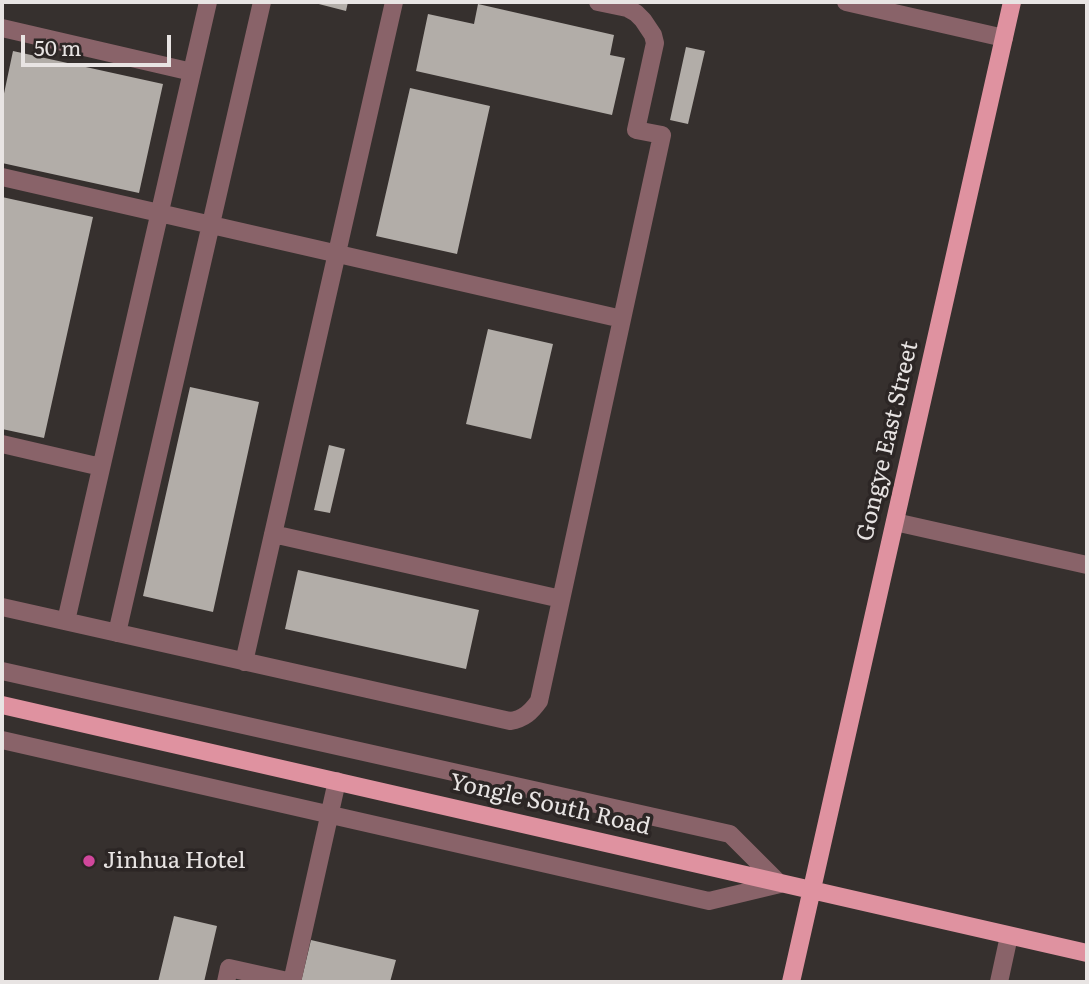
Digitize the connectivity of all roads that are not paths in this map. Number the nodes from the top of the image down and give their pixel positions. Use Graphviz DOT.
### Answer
graph roads {
  1 [pos="208,2"];
  2 [pos="262,2"];
  3 [pos="394,2"];
  4 [pos="598,2"];
  5 [pos="846,2"];
  6 [pos="1012,2"];
  7 [pos="2,28"];
  8 [pos="1004,38"];
  9 [pos="192,72"];
  10 [pos="2,177"];
  11 [pos="159,213"];
  12 [pos="211,225"];
  13 [pos="337,254"];
  14 [pos="622,319"];
  15 [pos="2,444"];
  16 [pos="101,467"];
  17 [pos="895,522"];
  18 [pos="273,534"];
  19 [pos="1087,565"];
  20 [pos="561,599"];
  21 [pos="2,607"];
  22 [pos="65,621"];
  23 [pos="117,633"];
  24 [pos="244,662"];
  25 [pos="2,671"];
  26 [pos="2,705"];
  27 [pos="2,740"];
  28 [pos="337,781"];
  29 [pos="330,814"];
  30 [pos="780,884"];
  31 [pos="811,891"];
  32 [pos="1009,936"];
  33 [pos="1087,953"];
  34 [pos="226,982"];
  35 [pos="791,982"];
  36 [pos="999,982"];
  1 -- 9 [label="street"];
  2 -- 12 [label="street"];
  3 -- 13 [label="street"];
  4 -- 14 [label="street"];
  5 -- 8 [label="street"];
  6 -- 8 [label="main road, Gongye East Street"];
  7 -- 9 [label="street"];
  8 -- 17 [label="main road, Gongye East Street"];
  9 -- 11 [label="street"];
  10 -- 11 [label="street"];
  11 -- 12 [label="street"];
  11 -- 16 [label="street"];
  12 -- 13 [label="street"];
  12 -- 23 [label="street"];
  13 -- 14 [label="street"];
  13 -- 18 [label="street"];
  14 -- 20 [label="street"];
  15 -- 16 [label="street"];
  16 -- 22 [label="street"];
  17 -- 19 [label="street"];
  17 -- 31 [label="main road, Gongye East Street"];
  18 -- 20 [label="street"];
  18 -- 24 [label="street"];
  20 -- 24 [label="street"];
  21 -- 22 [label="street"];
  22 -- 23 [label="street"];
  23 -- 24 [label="street"];
  25 -- 30 [label="street"];
  26 -- 28 [label="main road, Yongle South Road"];
  27 -- 29 [label="street"];
  28 -- 29 [label="street"];
  28 -- 30 [label="main road, Yongle South Road"];
  29 -- 30 [label="street"];
  29 -- 34 [label="street"];
  30 -- 31 [label="main road, Yongle South Road"];
  31 -- 32 [label="main road, Yongle South Road"];
  31 -- 35 [label="main road, Gongye East Street"];
  32 -- 33 [label="main road, Yongle South Road"];
  32 -- 36 [label="street"];
}
